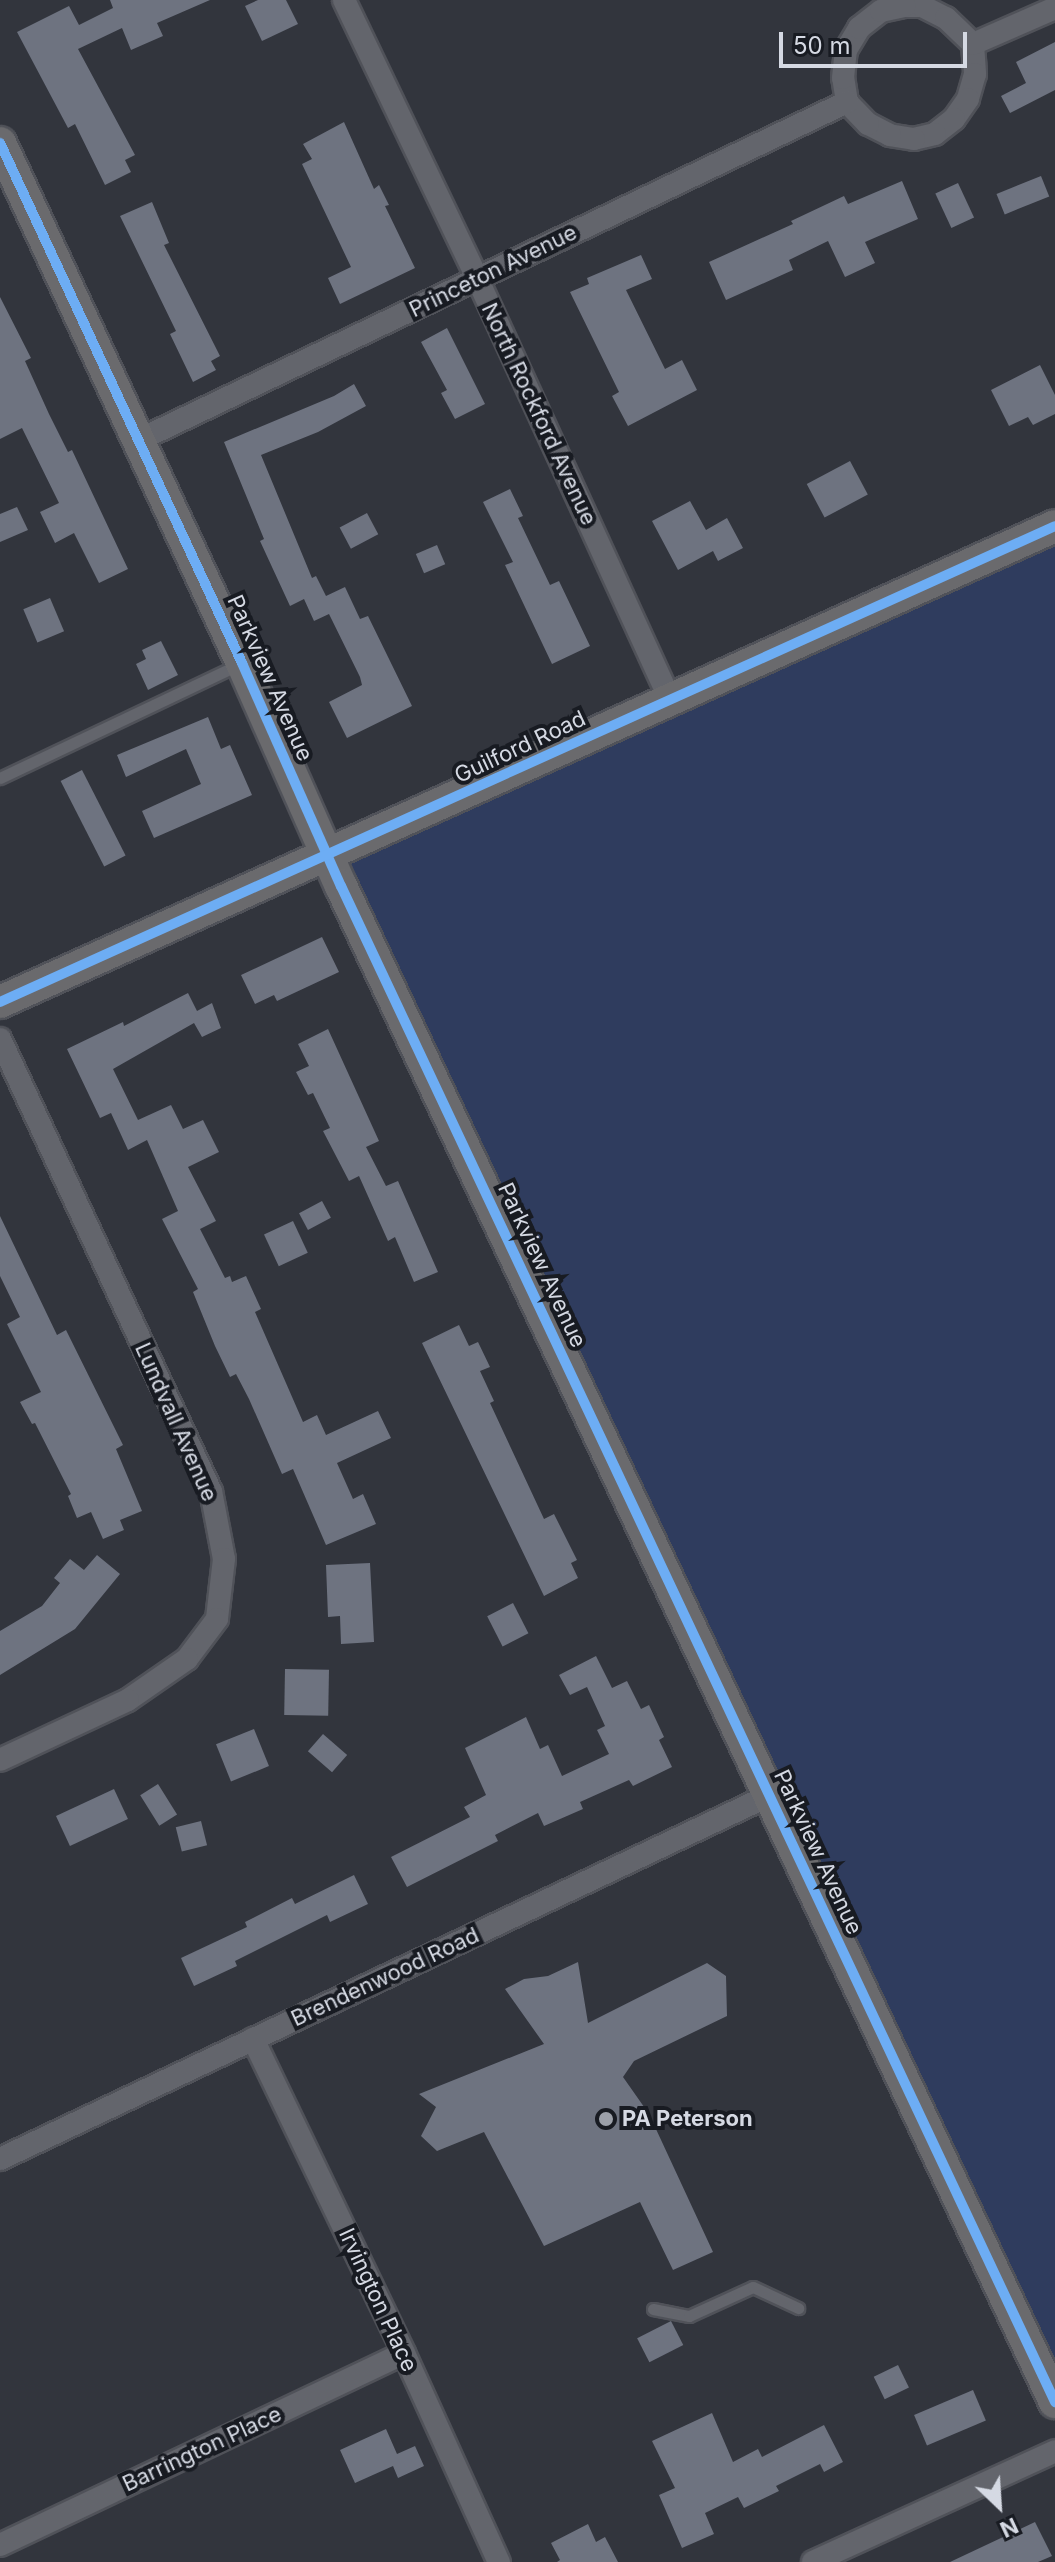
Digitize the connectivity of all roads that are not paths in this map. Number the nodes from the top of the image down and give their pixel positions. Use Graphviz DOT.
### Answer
graph roads {
  1 [pos="344,0"];
  2 [pos="1055,8"];
  3 [pos="973,44"];
  4 [pos="847,102"];
  5 [pos="3,159"];
  6 [pos="477,278"];
  7 [pos="139,440"];
  8 [pos="1055,526"];
  9 [pos="242,663"];
  10 [pos="670,700"];
  11 [pos="0,778"];
  12 [pos="327,855"];
  13 [pos="0,1002"];
  14 [pos="0,1039"];
  15 [pos="0,1760"];
  16 [pos="770,1795"];
  17 [pos="253,2039"];
  18 [pos="0,2159"];
  19 [pos="798,2308"];
  20 [pos="653,2309"];
  21 [pos="404,2353"];
  22 [pos="1055,2402"];
  23 [pos="1055,2451"];
  24 [pos="0,2545"];
  25 [pos="499,2562"];
  26 [pos="813,2562"];
  1 -- 6 [label="street, North Rockford Avenue"];
  2 -- 3 [label="street"];
  3 -- 4 [label="street"];
  3 -- 4 [label="street"];
  4 -- 6 [label="street, Princeton Avenue"];
  5 -- 7 [label="street, Parkview Avenue"];
  6 -- 7 [label="street, Princeton Avenue"];
  6 -- 10 [label="street, North Rockford Avenue"];
  7 -- 9 [label="street, Parkview Avenue"];
  8 -- 10 [label="street, Guilford Road"];
  9 -- 11 [label="lane"];
  9 -- 12 [label="street, Parkview Avenue"];
  10 -- 12 [label="street, Guilford Road"];
  12 -- 13 [label="street, Guilford Road"];
  12 -- 16 [label="street, Parkview Avenue"];
  14 -- 15 [label="street, Lundvall Avenue"];
  16 -- 17 [label="street, Brendenwood Road"];
  16 -- 22 [label="street, Parkview Avenue"];
  17 -- 18 [label="street, Brendenwood Road"];
  17 -- 21 [label="street, Irvington Place"];
  19 -- 20 [label="lane"];
  21 -- 24 [label="street, Barrington Place"];
  21 -- 25 [label="street, Irvington Place"];
  23 -- 26 [label="street"];
}
